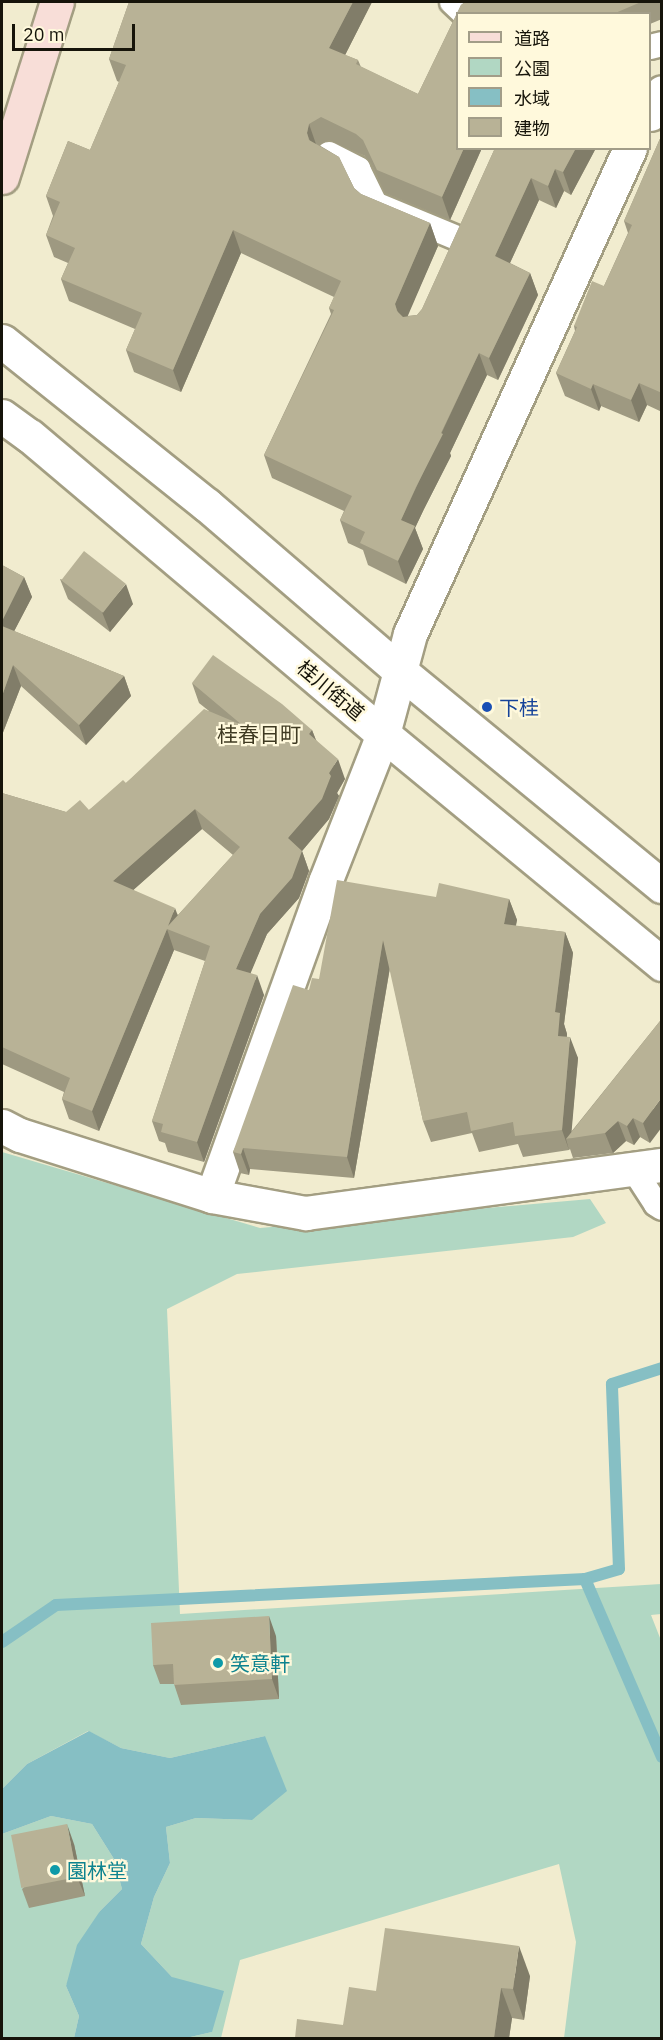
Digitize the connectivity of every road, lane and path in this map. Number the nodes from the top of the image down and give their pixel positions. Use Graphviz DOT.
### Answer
graph roads {
  1 [pos="57,2"];
  2 [pos="662,92"];
  3 [pos="651,112"];
  4 [pos="629,150"];
  5 [pos="329,154"];
  6 [pos="2,177"];
  7 [pos="457,238"];
  8 [pos="2,341"];
  9 [pos="2,416"];
  10 [pos="400,671"];
  11 [pos="383,734"];
  12 [pos="662,885"];
  13 [pos="662,964"];
  14 [pos="2,1126"];
  15 [pos="648,1168"];
  16 [pos="212,1196"];
  17 [pos="662,1208"];
  1 -- 6 [label="main road"];
  2 -- 3 [label="street"];
  4 -- 10 [label="street"];
  5 -- 7 [label="lane"];
  8 -- 10 [label="street"];
  9 -- 11 [label="street, 桂川街道"];
  10 -- 11 [label="street"];
  10 -- 12 [label="street"];
  11 -- 13 [label="street, 桂川街道"];
  11 -- 16 [label="street"];
  14 -- 16 [label="street"];
  15 -- 16 [label="street"];
  15 -- 17 [label="lane"];
}
